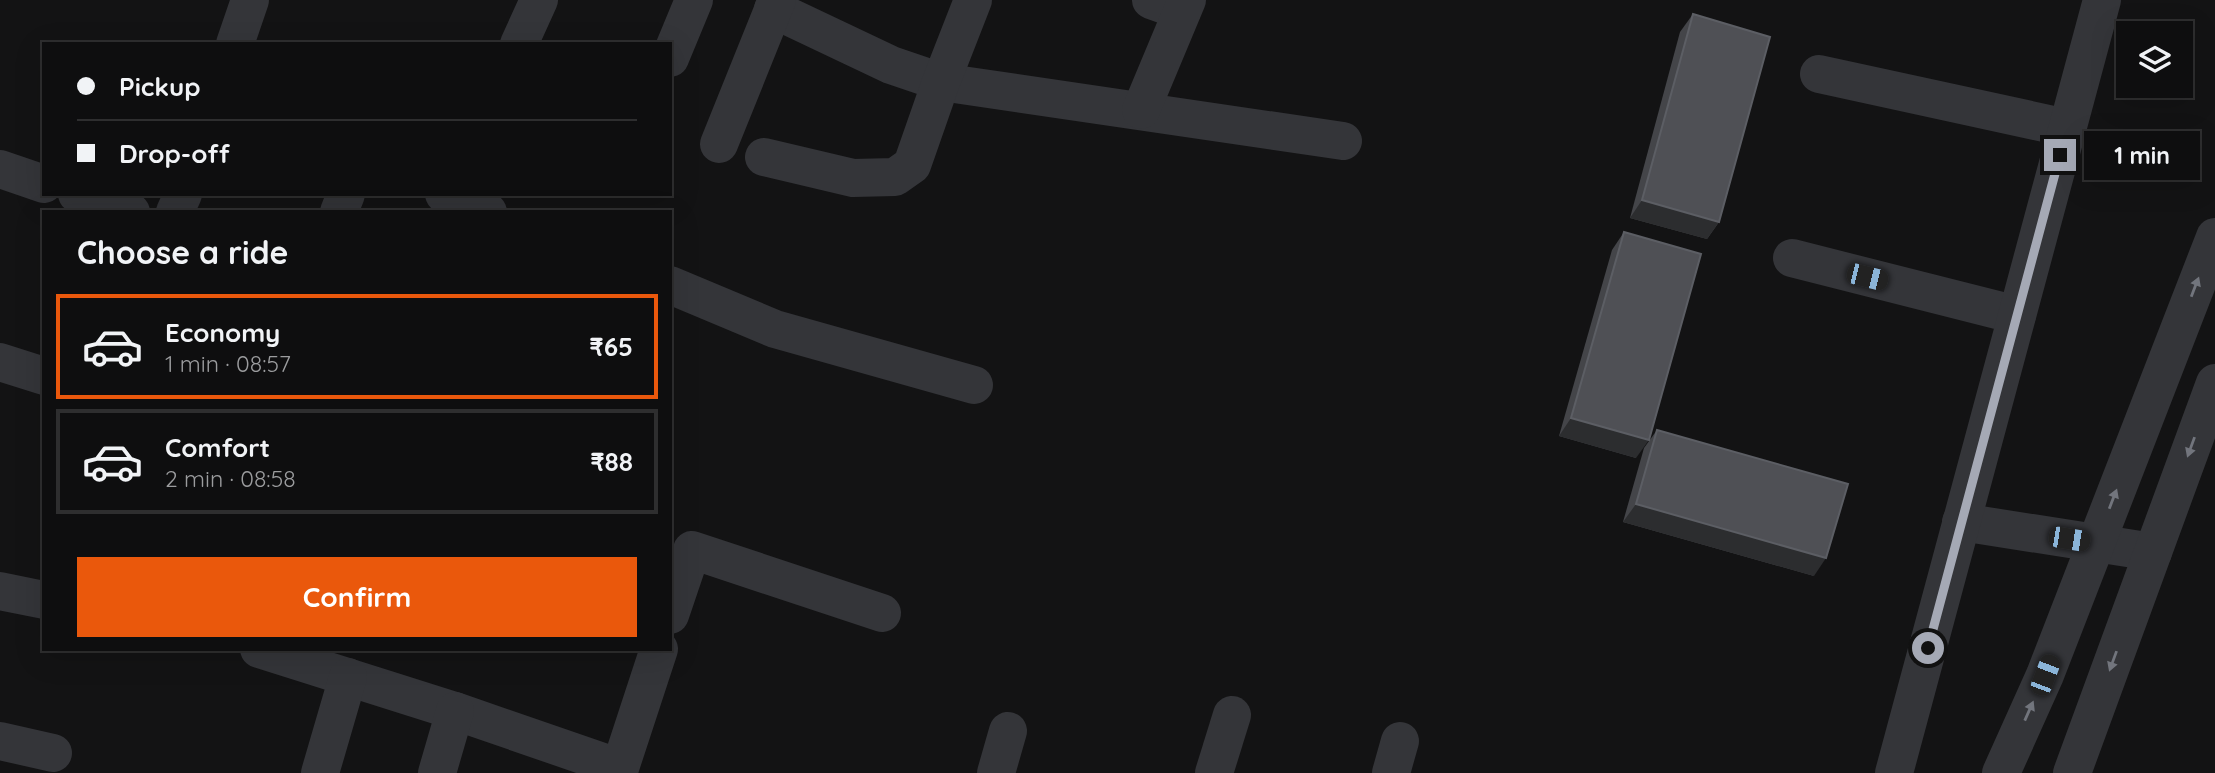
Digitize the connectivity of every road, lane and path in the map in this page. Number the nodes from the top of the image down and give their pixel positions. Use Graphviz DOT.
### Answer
graph roads {
  1 [pos="250,0"];
  2 [pos="539,0"];
  3 [pos="694,0"];
  4 [pos="973,0"];
  5 [pos="2102,0"];
  6 [pos="775,4"];
  7 [pos="1173,4"];
  8 [pos="236,42"];
  9 [pos="520,42"];
  10 [pos="672,53"];
  11 [pos="1819,74"];
  12 [pos="941,82"];
  13 [pos="1141,110"];
  14 [pos="2067,128"];
  15 [pos="1343,141"];
  16 [pos="719,144"];
  17 [pos="764,157"];
  18 [pos="0,169"];
  19 [pos="42,183"];
  20 [pos="83,196"];
  21 [pos="449,196"];
  22 [pos="125,210"];
  23 [pos="483,210"];
  24 [pos="2215,236"];
  25 [pos="1792,258"];
  26 [pos="672,286"];
  27 [pos="2017,315"];
  28 [pos="0,362"];
  29 [pos="42,375"];
  30 [pos="974,385"];
  31 [pos="2214,387"];
  32 [pos="1961,522"];
  33 [pos="2096,543"];
  34 [pos="681,547"];
  35 [pos="2153,552"];
  36 [pos="0,591"];
  37 [pos="42,600"];
  38 [pos="672,603"];
  39 [pos="882,612"];
  40 [pos="272,651"];
  41 [pos="658,651"];
  42 [pos="306,656"];
  43 [pos="348,677"];
  44 [pos="455,711"];
  45 [pos="1232,715"];
  46 [pos="1008,731"];
  47 [pos="0,741"];
  48 [pos="53,753"];
  49 [pos="627,771"];
  50 [pos="320,773"];
  51 [pos="437,773"];
  52 [pos="996,773"];
  53 [pos="1214,773"];
  54 [pos="1894,773"];
  55 [pos="2001,773"];
  56 [pos="2072,773"];
  1 -- 8 [label="street"];
  2 -- 9 [label="street"];
  3 -- 10 [label="street"];
  4 -- 12 [label="street"];
  5 -- 14 [label="street"];
  6 -- 12 [label="street"];
  6 -- 16 [label="street"];
  7 -- 13 [label="street"];
  11 -- 14 [label="street"];
  12 -- 13 [label="street"];
  12 -- 17 [label="street"];
  13 -- 15 [label="street"];
  14 -- 27 [label="street"];
  18 -- 19 [label="street"];
  20 -- 22 [label="street"];
  21 -- 23 [label="street"];
  33 -- 24 [label="street, one-way"];
  25 -- 27 [label="street"];
  26 -- 30 [label="street"];
  27 -- 32 [label="street"];
  28 -- 29 [label="street"];
  31 -- 35 [label="street, one-way"];
  32 -- 33 [label="street"];
  32 -- 54 [label="street"];
  33 -- 35 [label="street"];
  55 -- 33 [label="street, one-way"];
  34 -- 38 [label="street"];
  34 -- 39 [label="street"];
  35 -- 56 [label="street, one-way"];
  36 -- 37 [label="street"];
  40 -- 42 [label="street"];
  41 -- 49 [label="street"];
  42 -- 43 [label="street"];
  43 -- 44 [label="street"];
  43 -- 50 [label="street"];
  44 -- 49 [label="street"];
  44 -- 51 [label="street"];
  45 -- 53 [label="street"];
  46 -- 52 [label="street"];
  47 -- 48 [label="street"];
}
